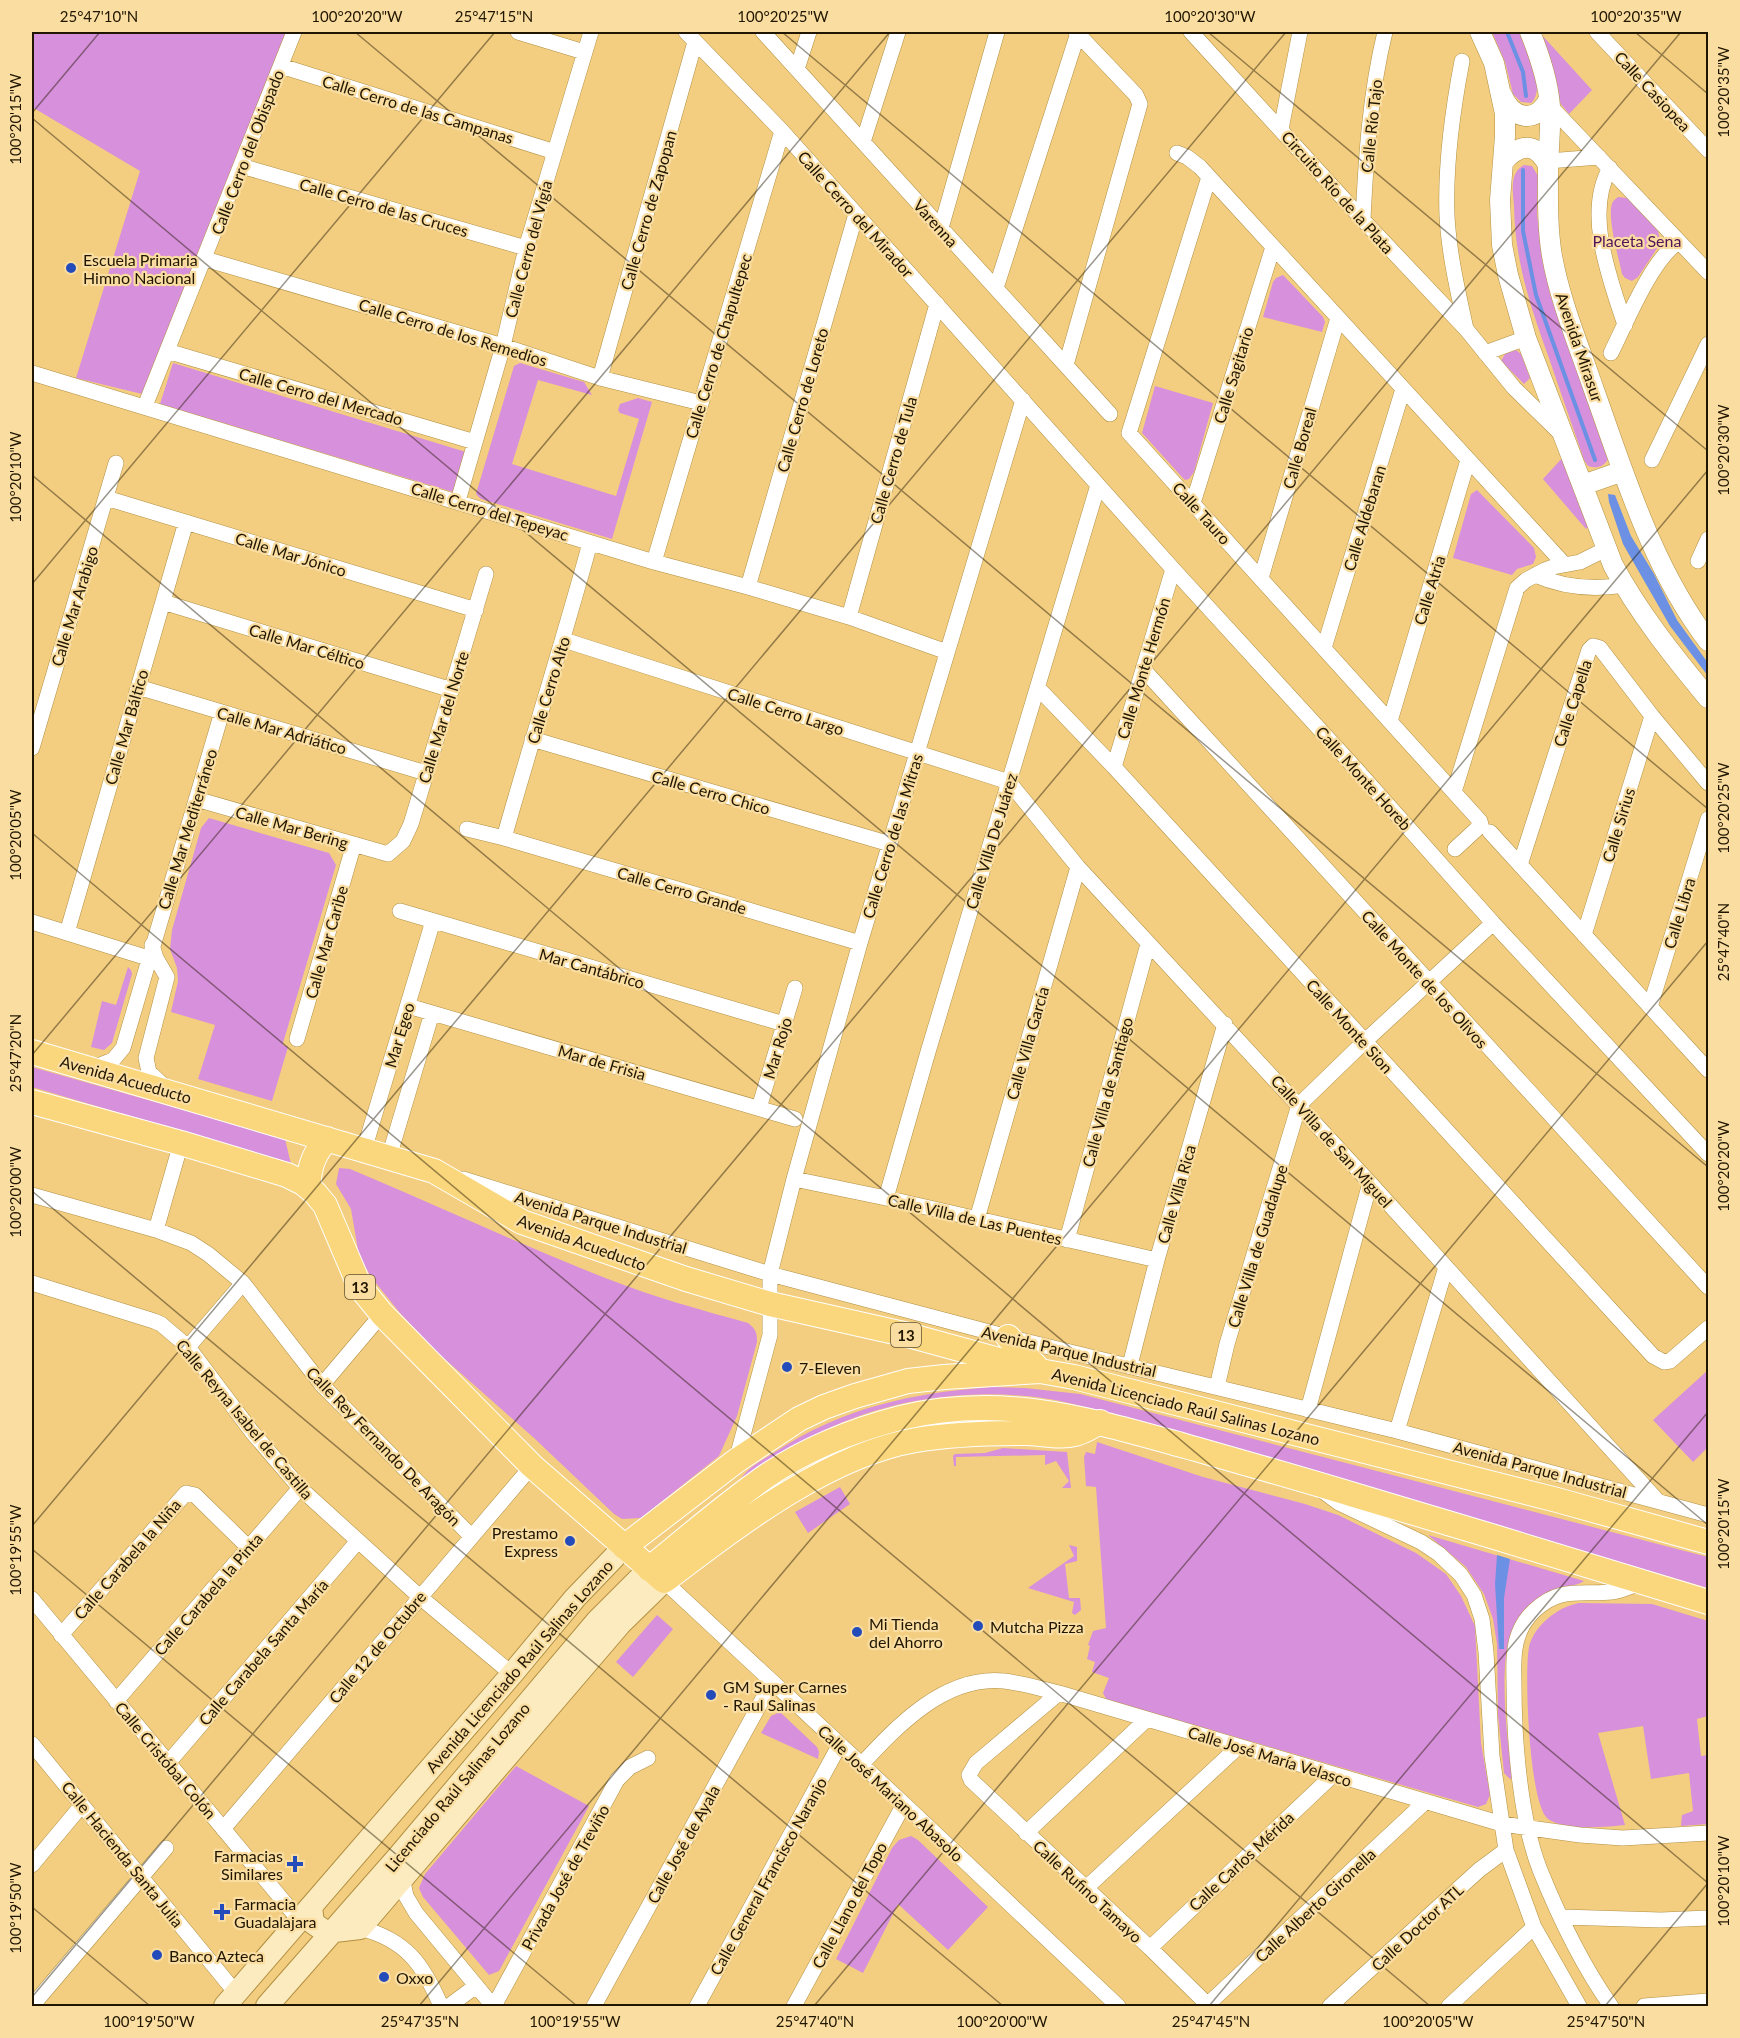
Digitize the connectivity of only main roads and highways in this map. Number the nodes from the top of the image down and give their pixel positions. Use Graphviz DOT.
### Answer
graph roads {
  1 [pos="32,1052"];
  2 [pos="32,1102"];
  3 [pos="299,1130"];
  4 [pos="327,1139"];
  5 [pos="287,1176"];
  6 [pos="309,1187"];
  7 [pos="1008,1337"];
  8 [pos="1040,1371"];
  9 [pos="1100,1422"];
  10 [pos="736,1461"];
  11 [pos="686,1539"];
  12 [pos="1708,1542"];
  13 [pos="624,1547"];
  14 [pos="656,1575"];
  15 [pos="1708,1602"];
  16 [pos="305,1914"];
  17 [pos="332,1932"];
  18 [pos="237,2002"];
  19 [pos="267,2007"];
  1 -- 3 [label="main road, Avenida Acueducto / 13"];
  2 -- 5 [label="main road, 13"];
  3 -- 4 [label="main road, Avenida Acueducto / 13"];
  3 -- 5 [label="main road"];
  4 -- 6 [label="main road"];
  4 -- 8 [label="main road, Avenida Acueducto / 13"];
  5 -- 6 [label="main road, 13"];
  6 -- 13 [label="main road, 13"];
  7 -- 8 [label="main road"];
  8 -- 10 [label="main road, Avenida Licenciado Raúl Salinas Lozano"];
  8 -- 12 [label="main road, Avenida Licenciado Raúl Salinas Lozano"];
  9 -- 11 [label="main road"];
  9 -- 14 [label="main road"];
  9 -- 15 [label="main road"];
  10 -- 11 [label="main road"];
  10 -- 13 [label="main road, Avenida Licenciado Raúl Salinas Lozano"];
  11 -- 14 [label="main road"];
  13 -- 14 [label="main road"];
  13 -- 16 [label="main road, Avenida Licenciado Raúl Salinas Lozano"];
  14 -- 17 [label="main road, Licenciado Raúl Salinas Lozano"];
  14 -- 17 [label="main road"];
  16 -- 17 [label="main road"];
  16 -- 18 [label="main road, Avenida Licenciado Raúl Salinas Lozano"];
  17 -- 19 [label="main road, Licenciado Raúl Salinas Lozano"];
}
